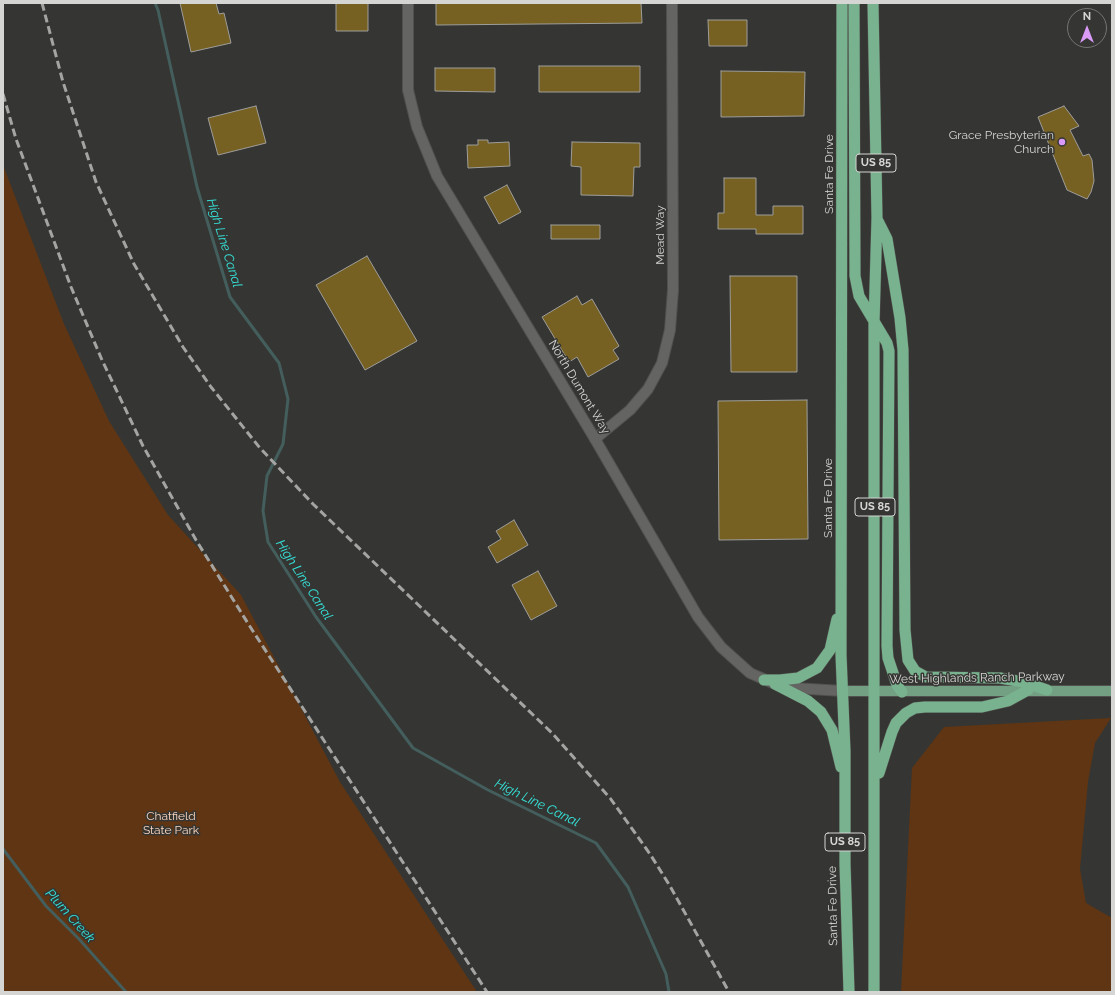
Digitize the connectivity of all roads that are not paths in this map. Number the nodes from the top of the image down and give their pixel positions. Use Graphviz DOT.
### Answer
graph roads {
  1 [pos="408,3"];
  2 [pos="672,3"];
  3 [pos="842,3"];
  4 [pos="854,3"];
  5 [pos="873,3"];
  6 [pos="877,218"];
  7 [pos="874,323"];
  8 [pos="595,439"];
  9 [pos="842,601"];
  10 [pos="764,680"];
  11 [pos="775,684"];
  12 [pos="1028,690"];
  13 [pos="1047,690"];
  14 [pos="843,691"];
  15 [pos="1112,691"];
  16 [pos="875,692"];
  17 [pos="902,692"];
  18 [pos="874,789"];
  19 [pos="845,795"];
  20 [pos="849,992"];
  21 [pos="874,992"];
  1 -- 8 [label="street, North Dumont Way"];
  2 -- 8 [label="street, Mead Way"];
  3 -- 9 [label="highway, Santa Fe Drive / US 85"];
  4 -- 7 [label="highway"];
  5 -- 6 [label="highway, US 85"];
  6 -- 7 [label="highway, US 85"];
  6 -- 13 [label="highway"];
  7 -- 16 [label="highway, US 85"];
  7 -- 17 [label="highway"];
  8 -- 10 [label="street, North Dumont Way"];
  9 -- 10 [label="highway"];
  9 -- 14 [label="highway, Santa Fe Drive / US 85"];
  10 -- 11 [label="street, North Dumont Way"];
  11 -- 14 [label="street, North Dumont Way"];
  11 -- 19 [label="highway"];
  12 -- 13 [label="main road, West Highlands Ranch Parkway"];
  12 -- 17 [label="main road, West Highlands Ranch Parkway"];
  12 -- 18 [label="highway"];
  13 -- 15 [label="main road, West Highlands Ranch Parkway"];
  14 -- 16 [label="main road, West Highlands Ranch Parkway"];
  14 -- 19 [label="highway, Santa Fe Drive / US 85"];
  16 -- 17 [label="main road, West Highlands Ranch Parkway"];
  16 -- 18 [label="highway, US 85"];
  18 -- 21 [label="highway, US 85"];
  19 -- 20 [label="highway, Santa Fe Drive / US 85"];
}
